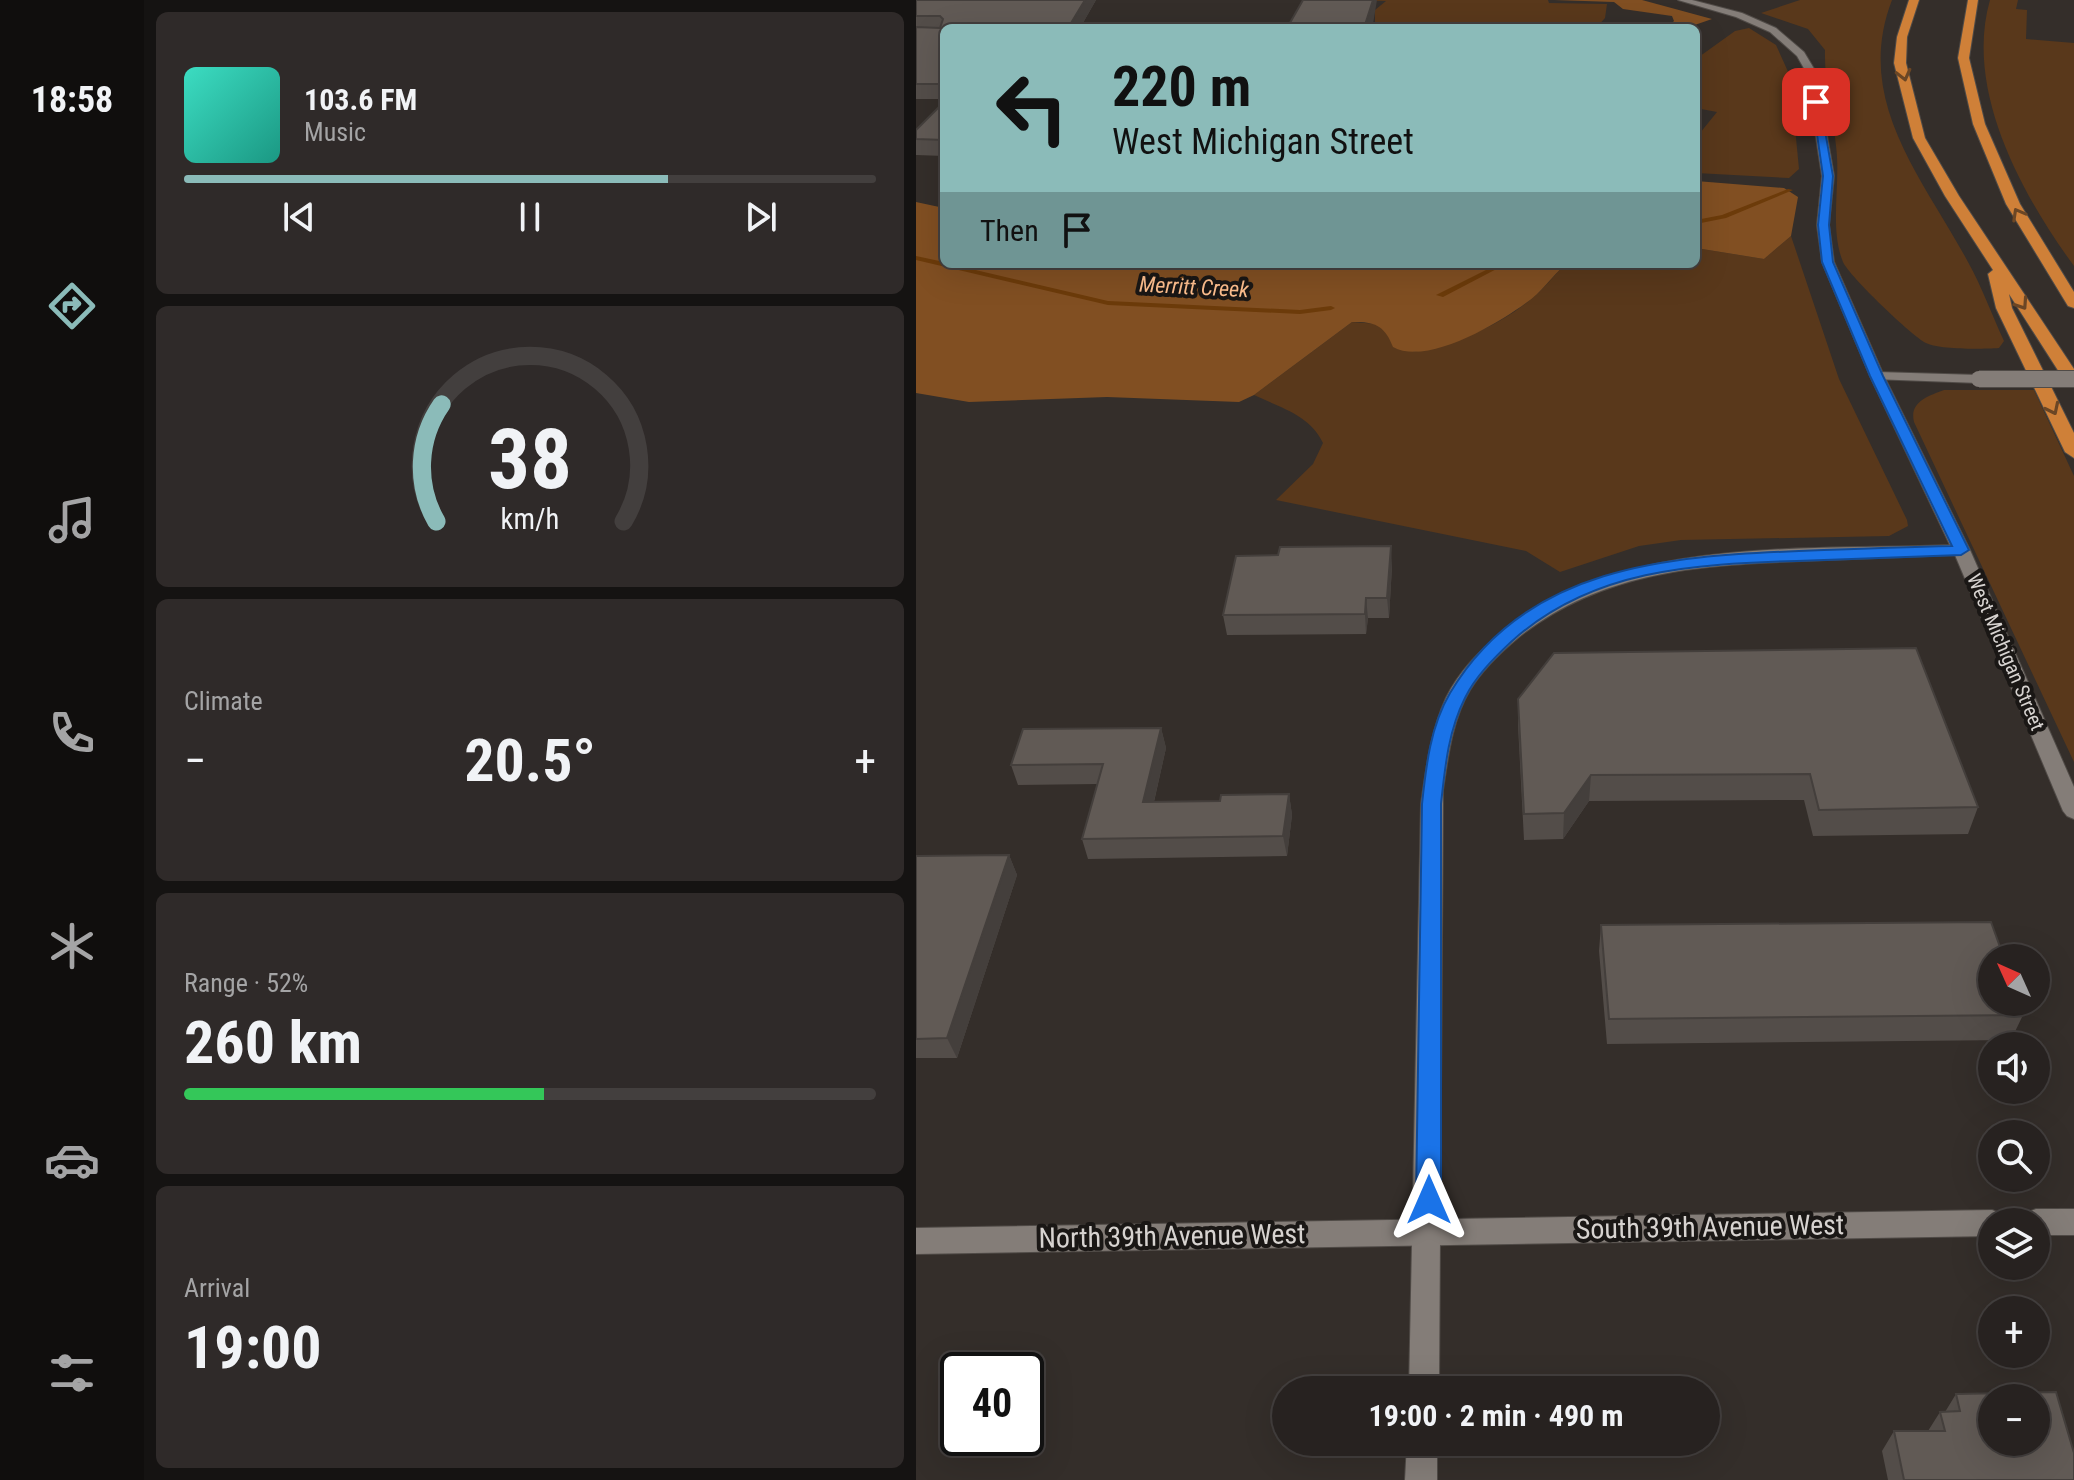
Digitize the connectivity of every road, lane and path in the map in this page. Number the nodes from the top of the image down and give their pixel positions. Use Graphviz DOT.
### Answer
graph roads {
  1 [pos="1682,0"];
  2 [pos="1914,0"];
  3 [pos="1973,0"];
  4 [pos="1993,260"];
  5 [pos="2074,303"];
  6 [pos="1877,376"];
  7 [pos="2074,380"];
  8 [pos="2074,452"];
  9 [pos="1961,550"];
  10 [pos="2074,811"];
  11 [pos="2050,1222"];
  12 [pos="2074,1222"];
  13 [pos="1978,1223"];
  14 [pos="1428,1230"];
  15 [pos="916,1241"];
  16 [pos="1424,1376"];
  17 [pos="1422,1456"];
  18 [pos="1421,1480"];
  1 -- 6 [label="street, West Michigan Street"];
  2 -- 4 [label="highway, one-way"];
  5 -- 3 [label="highway, one-way"];
  4 -- 7 [label="highway, one-way"];
  4 -- 8 [label="highway, one-way"];
  6 -- 7 [label="street, bridge"];
  6 -- 9 [label="street, West Michigan Street"];
  9 -- 10 [label="street, West Michigan Street"];
  9 -- 14 [label="street"];
  11 -- 12 [label="street"];
  13 -- 14 [label="street, South 39th Avenue West"];
  14 -- 15 [label="street, North 39th Avenue West"];
  14 -- 16 [label="street"];
  17 -- 18 [label="street"];
}
